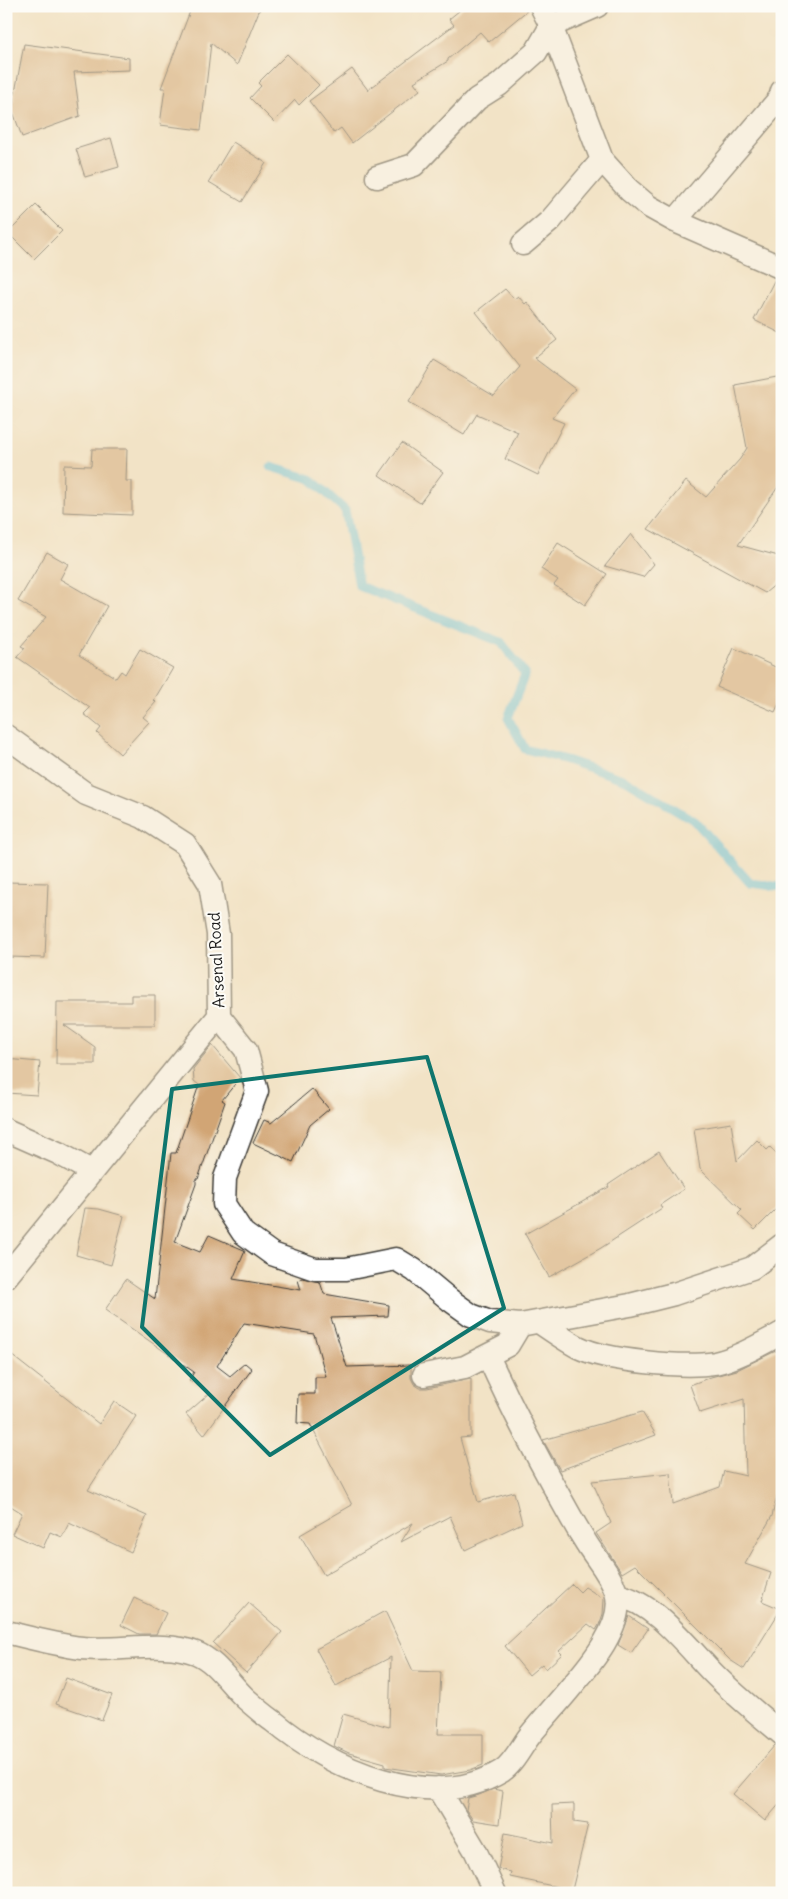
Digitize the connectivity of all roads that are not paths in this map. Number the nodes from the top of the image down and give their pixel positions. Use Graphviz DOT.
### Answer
graph roads {
  1 [pos="597,6"];
  2 [pos="546,16"];
  3 [pos="781,95"];
  4 [pos="602,160"];
  5 [pos="378,177"];
  6 [pos="675,221"];
  7 [pos="523,244"];
  8 [pos="782,268"];
  9 [pos="6,736"];
  10 [pos="218,1016"];
  11 [pos="6,1130"];
  12 [pos="91,1172"];
  13 [pos="782,1245"];
  14 [pos="6,1277"];
  15 [pos="530,1324"];
  16 [pos="782,1334"];
  17 [pos="488,1356"];
  18 [pos="424,1375"];
  19 [pos="617,1595"];
  20 [pos="6,1632"];
  21 [pos="782,1734"];
  22 [pos="438,1788"];
  23 [pos="495,1893"];
  1 -- 2 [label="street"];
  2 -- 4 [label="street"];
  2 -- 5 [label="street"];
  3 -- 6 [label="street"];
  4 -- 6 [label="street"];
  4 -- 7 [label="street"];
  6 -- 8 [label="street"];
  9 -- 10 [label="street, Arsenal Road"];
  10 -- 12 [label="street, Arsenal Road"];
  10 -- 15 [label="street"];
  11 -- 12 [label="street"];
  12 -- 14 [label="street, Arsenal Road"];
  13 -- 15 [label="street"];
  15 -- 16 [label="street"];
  15 -- 17 [label="street"];
  17 -- 18 [label="street"];
  17 -- 19 [label="street"];
  19 -- 21 [label="street"];
  19 -- 22 [label="street"];
  20 -- 22 [label="street"];
  22 -- 23 [label="street"];
}
